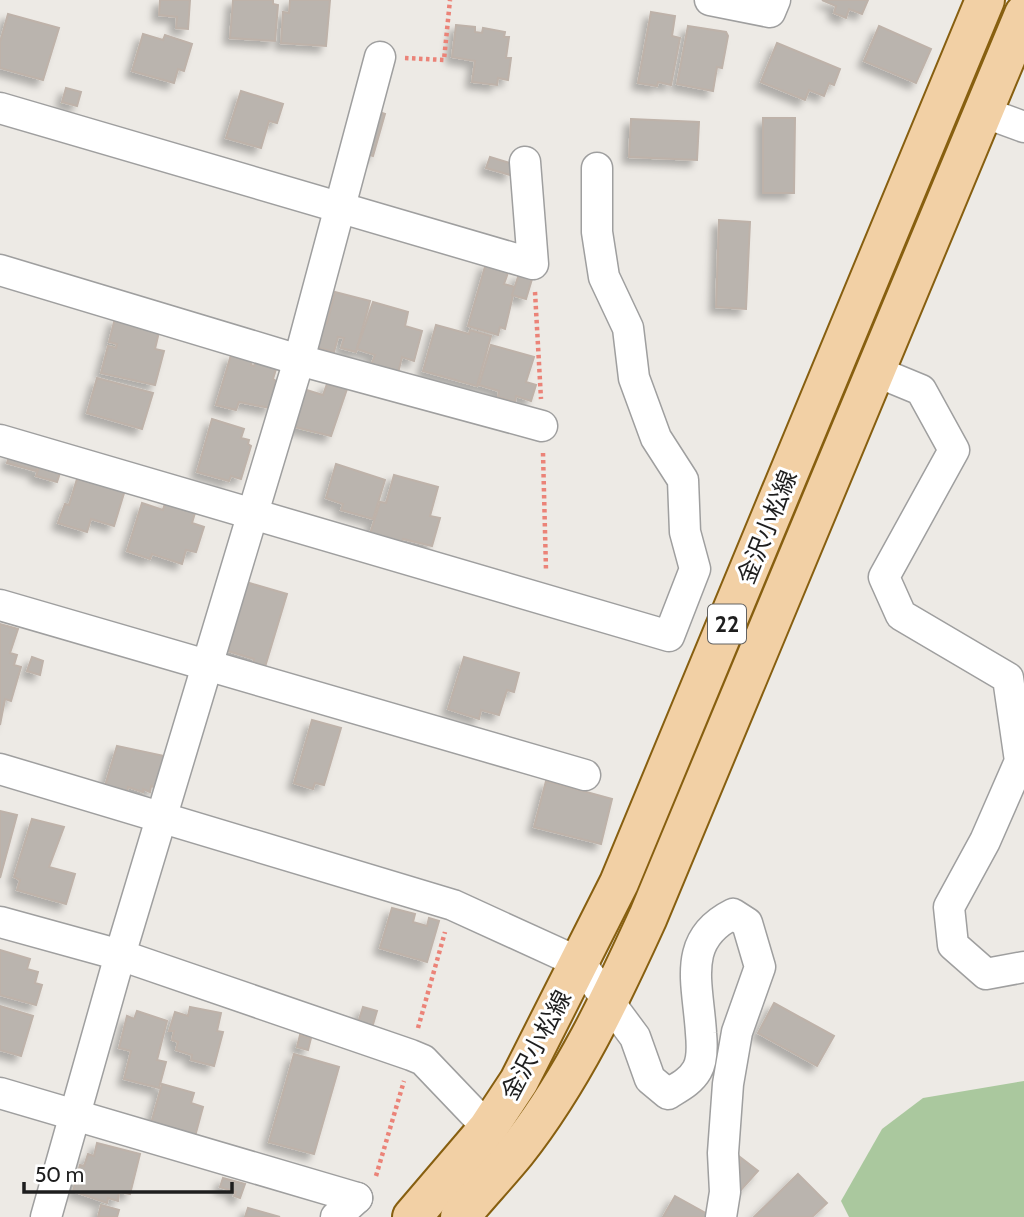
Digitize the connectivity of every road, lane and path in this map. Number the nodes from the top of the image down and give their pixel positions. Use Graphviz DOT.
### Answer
graph roads {
  1 [pos="450,0"];
  2 [pos="710,0"];
  3 [pos="775,0"];
  4 [pos="985,0"];
  5 [pos="1024,14"];
  6 [pos="380,57"];
  7 [pos="0,108"];
  8 [pos="983,112"];
  9 [pos="1024,127"];
  10 [pos="525,162"];
  11 [pos="597,168"];
  12 [pos="339,205"];
  13 [pos="0,270"];
  14 [pos="299,360"];
  15 [pos="875,371"];
  16 [pos="542,426"];
  17 [pos="0,440"];
  18 [pos="252,514"];
  19 [pos="0,605"];
  20 [pos="207,664"];
  21 [pos="0,769"];
  22 [pos="584,775"];
  23 [pos="161,817"];
  24 [pos="0,922"];
  25 [pos="120,955"];
  26 [pos="580,963"];
  27 [pos="1024,967"];
  28 [pos="610,1000"];
  29 [pos="0,1093"];
  30 [pos="75,1115"];
  31 [pos="488,1128"];
  32 [pos="46,1217"];
  33 [pos="336,1217"];
  34 [pos="412,1217"];
  35 [pos="460,1217"];
  36 [pos="721,1217"];
  1 -- 6 [label="path"];
  2 -- 3 [label="street"];
  4 -- 26 [label="main road, 金沢小松線 / 22"];
  5 -- 8 [label="main road, 金沢小松線 / 22"];
  6 -- 12 [label="street"];
  7 -- 12 [label="street"];
  8 -- 9 [label="street"];
  8 -- 15 [label="main road, 金沢小松線 / 22"];
  10 -- 12 [label="street"];
  11 -- 18 [label="street"];
  12 -- 14 [label="street"];
  13 -- 14 [label="street"];
  14 -- 16 [label="street"];
  14 -- 18 [label="street"];
  15 -- 27 [label="street"];
  15 -- 28 [label="main road, 金沢小松線 / 22"];
  17 -- 18 [label="street"];
  18 -- 20 [label="street"];
  19 -- 20 [label="street"];
  20 -- 22 [label="street"];
  20 -- 23 [label="street"];
  21 -- 23 [label="street"];
  23 -- 25 [label="street"];
  23 -- 26 [label="street"];
  24 -- 25 [label="street"];
  25 -- 30 [label="street"];
  25 -- 31 [label="street"];
  26 -- 28 [label="street"];
  26 -- 31 [label="main road, 金沢小松線 / 22"];
  28 -- 35 [label="main road, 金沢小松線 / 22"];
  28 -- 36 [label="street"];
  29 -- 30 [label="street"];
  30 -- 32 [label="street"];
  30 -- 33 [label="street"];
  31 -- 34 [label="main road, 金沢小松線 / 22"];
}
